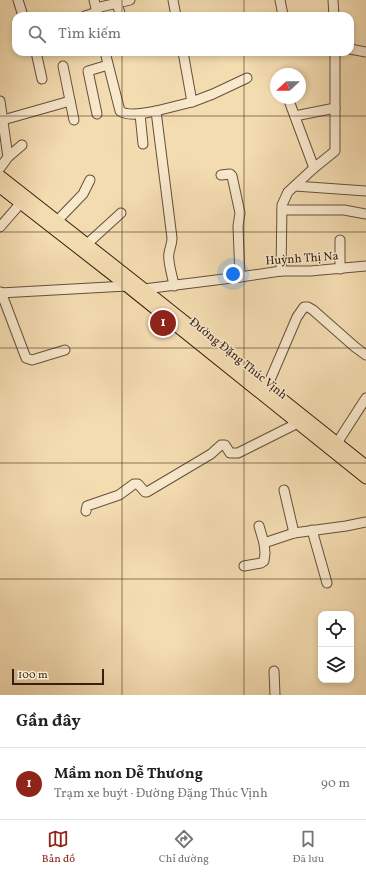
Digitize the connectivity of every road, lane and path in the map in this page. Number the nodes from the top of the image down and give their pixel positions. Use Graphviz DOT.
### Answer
graph roads {
  1 [pos="18,0"];
  2 [pos="130,0"];
  3 [pos="173,0"];
  4 [pos="280,0"];
  5 [pos="333,0"];
  6 [pos="118,4"];
  7 [pos="96,9"];
  8 [pos="22,12"];
  9 [pos="120,12"];
  10 [pos="175,12"];
  11 [pos="282,12"];
  12 [pos="334,12"];
  13 [pos="354,50"];
  14 [pos="366,52"];
  15 [pos="37,56"];
  16 [pos="106,56"];
  17 [pos="184,56"];
  18 [pos="335,56"];
  19 [pos="63,66"];
  20 [pos="108,66"];
  21 [pos="247,78"];
  22 [pos="42,79"];
  23 [pos="0,101"];
  24 [pos="70,101"];
  25 [pos="192,102"];
  26 [pos="290,104"];
  27 [pos="335,108"];
  28 [pos="156,111"];
  29 [pos="98,114"];
  30 [pos="140,114"];
  31 [pos="295,116"];
  32 [pos="3,120"];
  33 [pos="74,120"];
  34 [pos="143,144"];
  35 [pos="22,145"];
  36 [pos="8,157"];
  37 [pos="0,168"];
  38 [pos="314,168"];
  39 [pos="221,175"];
  40 [pos="0,176"];
  41 [pos="90,180"];
  42 [pos="295,186"];
  43 [pos="0,187"];
  44 [pos="366,191"];
  45 [pos="20,204"];
  46 [pos="282,210"];
  47 [pos="121,213"];
  48 [pos="366,214"];
  49 [pos="57,220"];
  50 [pos="0,227"];
  51 [pos="340,240"];
  52 [pos="87,244"];
  53 [pos="366,266"];
  54 [pos="340,269"];
  55 [pos="281,271"];
  56 [pos="240,277"];
  57 [pos="127,286"];
  58 [pos="174,286"];
  59 [pos="144,289"];
  60 [pos="0,292"];
  61 [pos="65,350"];
  62 [pos="366,355"];
  63 [pos="267,387"];
  64 [pos="366,398"];
  65 [pos="298,423"];
  66 [pos="337,443"];
  67 [pos="366,466"];
  68 [pos="366,478"];
  69 [pos="284,490"];
  70 [pos="86,512"];
  71 [pos="366,522"];
  72 [pos="259,526"];
  73 [pos="312,530"];
  74 [pos="294,533"];
  75 [pos="264,543"];
  76 [pos="244,566"];
  77 [pos="327,582"];
  78 [pos="274,671"];
  79 [pos="275,695"];
  1 -- 8 [label="street"];
  2 -- 6 [label="street"];
  3 -- 10 [label="street"];
  4 -- 11 [label="street"];
  5 -- 12 [label="street"];
  6 -- 7 [label="street"];
  6 -- 9 [label="street"];
  13 -- 14 [label="street"];
  15 -- 22 [label="street"];
  16 -- 20 [label="street"];
  17 -- 25 [label="street"];
  18 -- 27 [label="street"];
  19 -- 24 [label="street"];
  20 -- 29 [label="street"];
  20 -- 30 [label="street"];
  21 -- 25 [label="street"];
  23 -- 32 [label="street"];
  24 -- 32 [label="street"];
  24 -- 33 [label="street"];
  25 -- 28 [label="street"];
  26 -- 31 [label="street"];
  27 -- 31 [label="street"];
  27 -- 38 [label="street"];
  28 -- 30 [label="street"];
  28 -- 58 [label="street"];
  30 -- 34 [label="street"];
  31 -- 38 [label="street"];
  32 -- 36 [label="street"];
  35 -- 36 [label="street"];
  36 -- 37 [label="street"];
  38 -- 42 [label="street"];
  39 -- 56 [label="street"];
  40 -- 49 [label="main road, Đường Đặng Thúc Vịnh"];
  41 -- 49 [label="street"];
  42 -- 44 [label="street"];
  42 -- 46 [label="street"];
  43 -- 45 [label="main road, Đường Đặng Thúc Vịnh"];
  45 -- 50 [label="street"];
  45 -- 57 [label="main road, Đường Đặng Thúc Vịnh"];
  46 -- 48 [label="street"];
  46 -- 55 [label="street"];
  47 -- 52 [label="street"];
  49 -- 52 [label="main road, Đường Đặng Thúc Vịnh"];
  51 -- 54 [label="street"];
  52 -- 59 [label="main road, Đường Đặng Thúc Vịnh"];
  53 -- 54 [label="street, Huỳnh Thị Na"];
  54 -- 55 [label="street, Huỳnh Thị Na"];
  55 -- 56 [label="street, Huỳnh Thị Na"];
  56 -- 58 [label="street, Huỳnh Thị Na"];
  57 -- 60 [label="street"];
  57 -- 65 [label="main road, Đường Đặng Thúc Vịnh"];
  58 -- 59 [label="street, Huỳnh Thị Na"];
  59 -- 63 [label="main road, Đường Đặng Thúc Vịnh"];
  60 -- 61 [label="street"];
  62 -- 63 [label="street"];
  63 -- 66 [label="main road, Đường Đặng Thúc Vịnh"];
  64 -- 66 [label="street"];
  65 -- 68 [label="main road, Đường Đặng Thúc Vịnh"];
  65 -- 70 [label="street"];
  66 -- 67 [label="main road, Đường Đặng Thúc Vịnh"];
  69 -- 74 [label="street"];
  71 -- 73 [label="street"];
  72 -- 75 [label="street"];
  73 -- 74 [label="street"];
  73 -- 77 [label="street"];
  74 -- 75 [label="street"];
  75 -- 76 [label="street"];
  78 -- 79 [label="street"];
}
